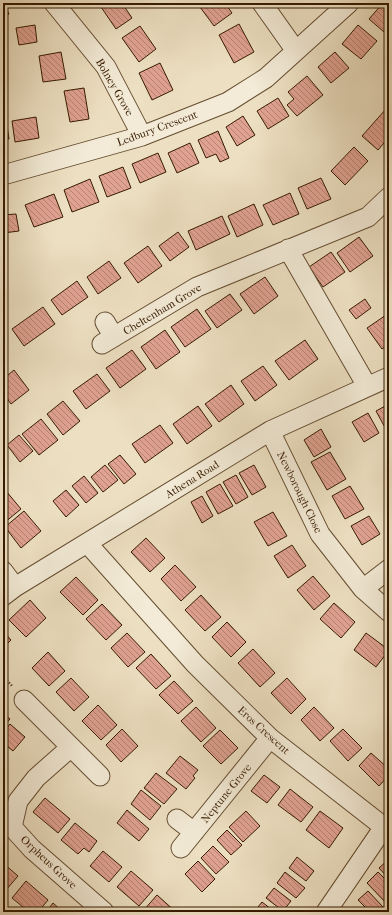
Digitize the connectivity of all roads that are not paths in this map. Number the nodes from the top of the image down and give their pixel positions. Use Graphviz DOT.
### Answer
graph roads {
  1 [pos="54,3"];
  2 [pos="262,3"];
  3 [pos="349,3"];
  4 [pos="296,51"];
  5 [pos="142,136"];
  6 [pos="3,175"];
  7 [pos="389,197"];
  8 [pos="288,249"];
  9 [pos="107,334"];
  10 [pos="389,377"];
  11 [pos="367,386"];
  12 [pos="270,431"];
  13 [pos="87,543"];
  14 [pos="389,569"];
  15 [pos="3,571"];
  16 [pos="363,589"];
  17 [pos="9,591"];
  18 [pos="389,612"];
  19 [pos="24,700"];
  20 [pos="270,738"];
  21 [pos="71,748"];
  22 [pos="100,776"];
  23 [pos="177,819"];
  24 [pos="387,829"];
  25 [pos="194,832"];
  26 [pos="182,848"];
  27 [pos="104,912"];
  28 [pos="326,912"];
  1 -- 5 [label="street, Bolney Grove"];
  2 -- 4 [label="street"];
  3 -- 4 [label="street, Ledbury Crescent"];
  4 -- 5 [label="street, Ledbury Crescent"];
  5 -- 6 [label="street, Ledbury Crescent"];
  7 -- 8 [label="street, Cheltenham Grove"];
  8 -- 9 [label="street, Cheltenham Grove"];
  8 -- 11 [label="street"];
  10 -- 11 [label="street, Athena Road"];
  11 -- 12 [label="street, Athena Road"];
  12 -- 13 [label="street, Athena Road"];
  12 -- 16 [label="street, Newborough Close"];
  13 -- 17 [label="street, Athena Road"];
  13 -- 20 [label="street, Eros Crescent"];
  14 -- 16 [label="street"];
  15 -- 17 [label="street"];
  16 -- 18 [label="street, Newborough Close"];
  19 -- 21 [label="street"];
  20 -- 24 [label="street, Eros Crescent"];
  20 -- 25 [label="street, Neptune Grove"];
  21 -- 22 [label="street"];
  21 -- 27 [label="street, Orpheus Grove"];
  23 -- 25 [label="street"];
  24 -- 28 [label="street, Eros Crescent"];
  25 -- 26 [label="street, Neptune Grove"];
}
